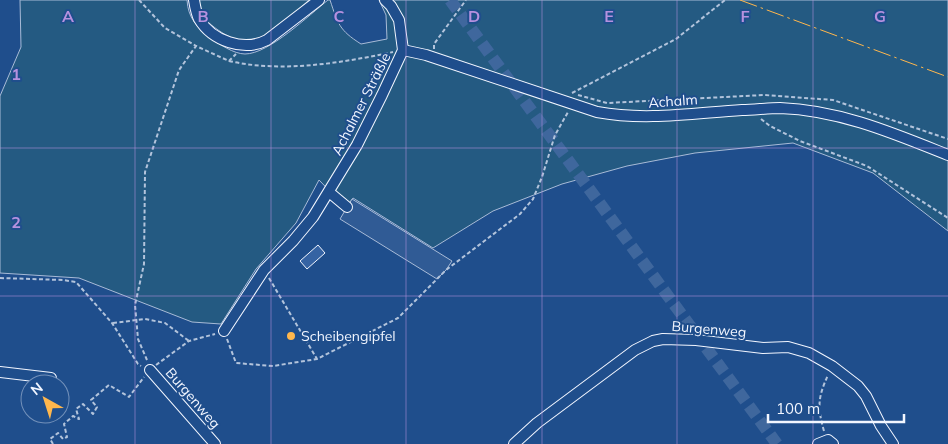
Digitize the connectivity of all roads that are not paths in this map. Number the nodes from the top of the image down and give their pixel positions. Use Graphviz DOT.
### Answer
graph roads {
  1 [pos="194,0"];
  2 [pos="319,0"];
  3 [pos="385,0"];
  4 [pos="403,50"];
  5 [pos="948,154"];
  6 [pos="329,192"];
  7 [pos="347,207"];
  8 [pos="224,331"];
  9 [pos="150,370"];
  10 [pos="0,372"];
  11 [pos="20,374"];
  12 [pos="216,444"];
  13 [pos="514,444"];
  14 [pos="818,444"];
  15 [pos="833,444"];
  16 [pos="893,444"];
  1 -- 2 [label="street"];
  3 -- 4 [label="street, Achalmer Sträßle"];
  4 -- 5 [label="street, Achalm"];
  4 -- 6 [label="street, Achalmer Sträßle"];
  6 -- 7 [label="street"];
  6 -- 8 [label="street, Achalmer Sträßle"];
  9 -- 12 [label="street, Burgenweg"];
  10 -- 11 [label="street"];
  13 -- 16 [label="street, Burgenweg"];
  14 -- 15 [label="street"];
}
